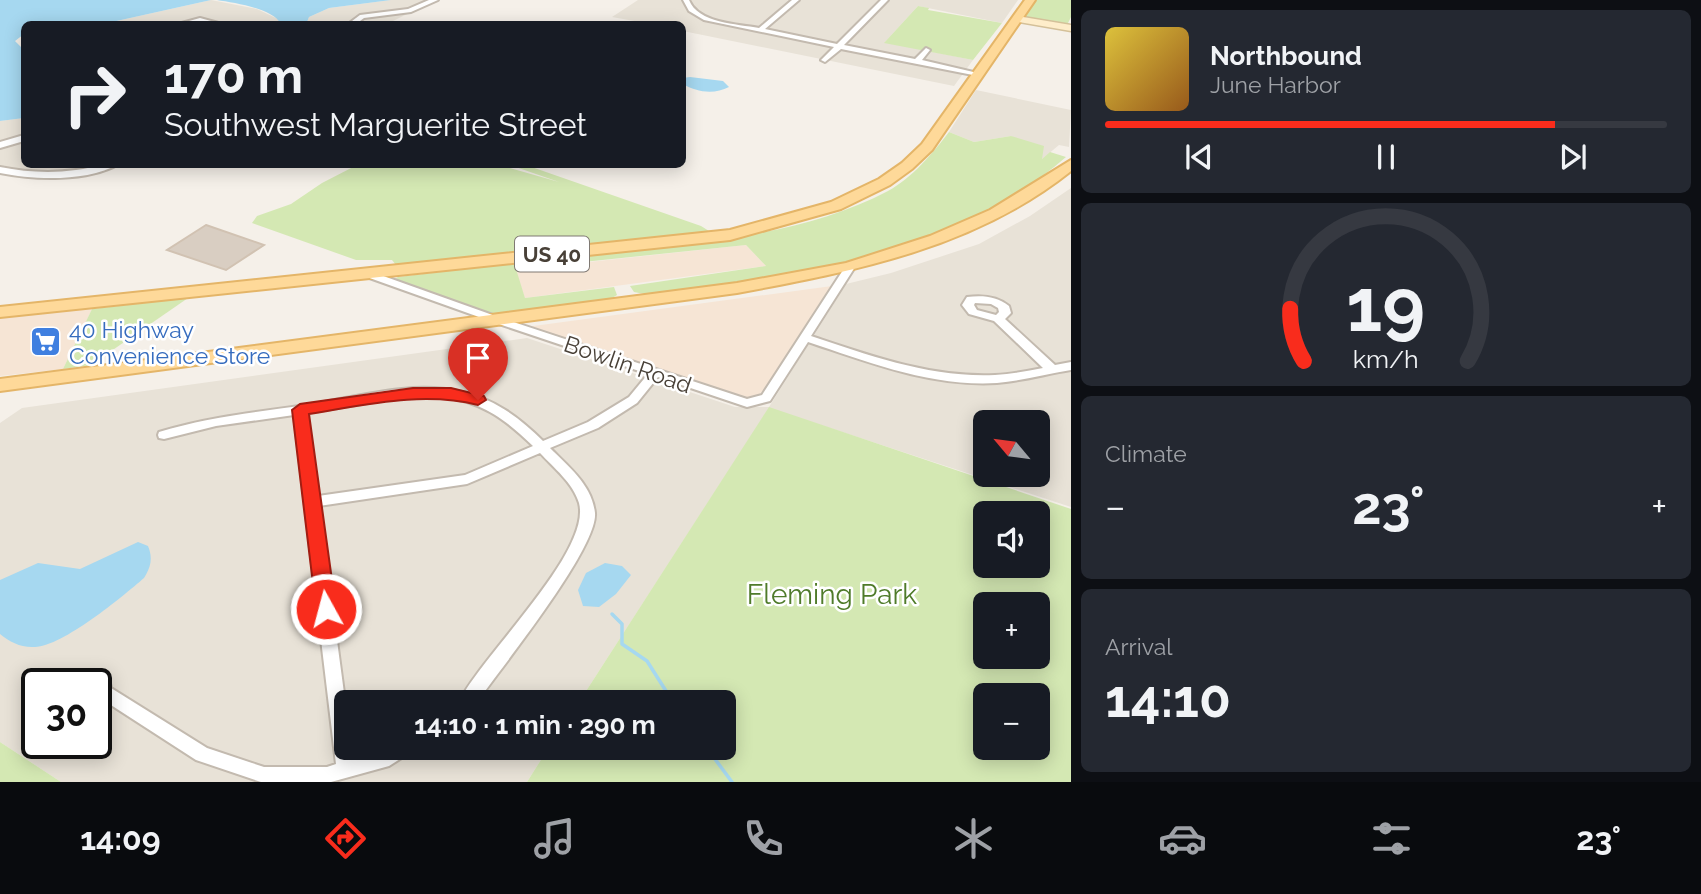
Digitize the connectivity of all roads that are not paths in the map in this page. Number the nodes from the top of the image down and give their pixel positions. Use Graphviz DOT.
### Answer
graph roads {
  1 [pos="435,0"];
  2 [pos="796,0"];
  3 [pos="885,0"];
  4 [pos="1030,0"];
  5 [pos="686,2"];
  6 [pos="1017,19"];
  7 [pos="356,21"];
  8 [pos="1071,28"];
  9 [pos="759,31"];
  10 [pos="838,46"];
  11 [pos="926,50"];
  12 [pos="825,60"];
  13 [pos="917,62"];
  14 [pos="978,74"];
  15 [pos="21,139"];
  16 [pos="0,145"];
  17 [pos="1071,163"];
  18 [pos="100,168"];
  19 [pos="0,170"];
  20 [pos="850,267"];
  21 [pos="368,274"];
  22 [pos="0,312"];
  23 [pos="998,319"];
  24 [pos="496,320"];
  25 [pos="806,338"];
  26 [pos="1071,366"];
  27 [pos="1052,369"];
  28 [pos="655,373"];
  29 [pos="0,385"];
  30 [pos="300,410"];
  31 [pos="164,435"];
  32 [pos="541,447"];
  33 [pos="312,502"];
  34 [pos="476,690"];
  35 [pos="112,697"];
  36 [pos="383,760"];
  37 [pos="346,770"];
  1 -- 7 [label="street"];
  2 -- 9 [label="street"];
  3 -- 10 [label="street"];
  4 -- 6 [label="main road, US 40"];
  5 -- 9 [label="street"];
  6 -- 8 [label="main road"];
  6 -- 14 [label="main road, US 40"];
  9 -- 10 [label="street"];
  10 -- 12 [label="street"];
  10 -- 13 [label="street"];
  11 -- 13 [label="street"];
  13 -- 14 [label="street"];
  14 -- 21 [label="main road, US 40"];
  15 -- 16 [label="street"];
  17 -- 20 [label="main road"];
  18 -- 19 [label="street"];
  20 -- 24 [label="main road"];
  20 -- 25 [label="street"];
  21 -- 22 [label="main road, US 40"];
  21 -- 24 [label="street, Bowlin Road"];
  23 -- 27 [label="street"];
  24 -- 28 [label="street, Bowlin Road"];
  24 -- 29 [label="main road"];
  25 -- 27 [label="street"];
  25 -- 28 [label="street, Bowlin Road"];
  26 -- 27 [label="street"];
  28 -- 32 [label="street"];
  30 -- 31 [label="street"];
  30 -- 32 [label="street"];
  30 -- 33 [label="street"];
  32 -- 33 [label="street"];
  32 -- 34 [label="street"];
  33 -- 37 [label="street"];
  35 -- 37 [label="street"];
  36 -- 37 [label="street"];
}
